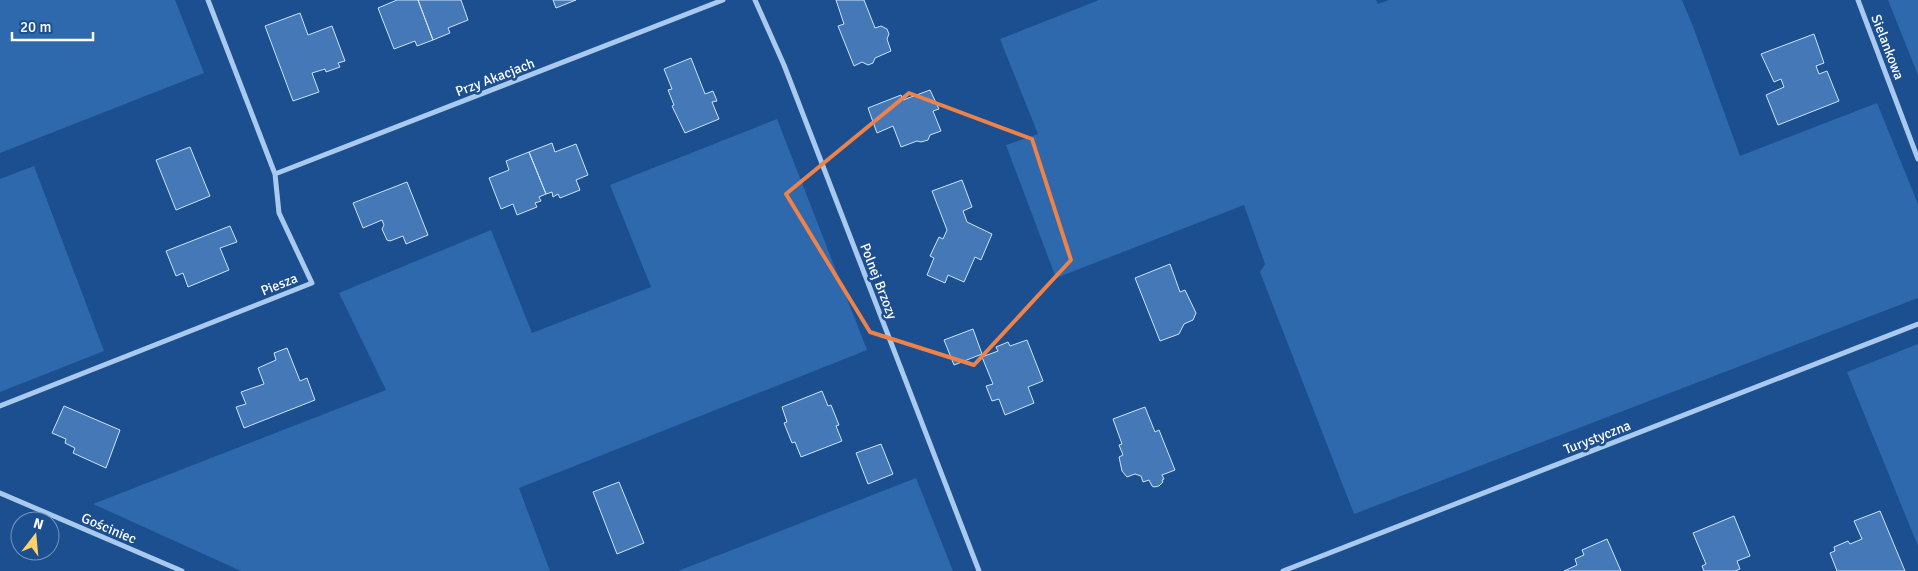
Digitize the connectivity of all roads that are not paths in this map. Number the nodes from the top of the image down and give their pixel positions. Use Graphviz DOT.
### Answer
graph roads {
  1 [pos="208,0"];
  2 [pos="723,0"];
  3 [pos="755,0"];
  4 [pos="1858,0"];
  5 [pos="1918,159"];
  6 [pos="275,174"];
  7 [pos="1918,324"];
  8 [pos="0,406"];
  9 [pos="0,494"];
  10 [pos="182,571"];
  11 [pos="979,571"];
  12 [pos="1283,571"];
  1 -- 6 [label="street, Piesza"];
  2 -- 6 [label="street, Przy Akacjach"];
  3 -- 11 [label="street, Polnej Brzozy"];
  4 -- 5 [label="street, Sielankowa"];
  6 -- 8 [label="street, Piesza"];
  7 -- 12 [label="street, Turystyczna"];
  9 -- 10 [label="street, Gościniec"];
}
